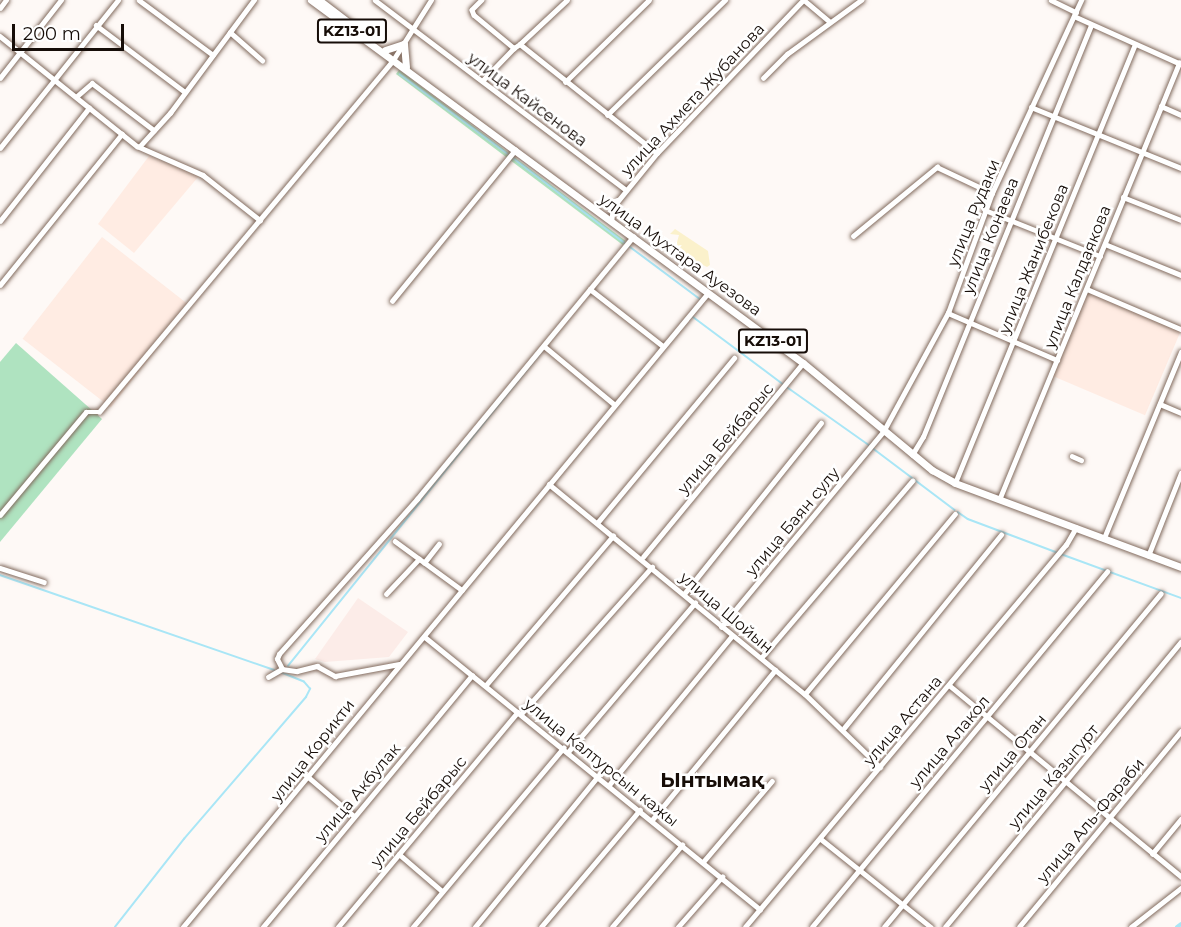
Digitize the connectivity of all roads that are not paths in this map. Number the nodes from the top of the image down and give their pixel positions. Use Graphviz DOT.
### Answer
graph roads {
  1 [pos="6,0"];
  2 [pos="61,0"];
  3 [pos="118,0"];
  4 [pos="138,0"];
  5 [pos="254,0"];
  6 [pos="311,0"];
  7 [pos="319,0"];
  8 [pos="375,0"];
  9 [pos="431,0"];
  10 [pos="482,0"];
  11 [pos="567,0"];
  12 [pos="649,0"];
  13 [pos="724,0"];
  14 [pos="803,0"];
  15 [pos="861,0"];
  16 [pos="1051,0"];
  17 [pos="1081,0"];
  18 [pos="0,8"];
  19 [pos="1075,14"];
  20 [pos="830,22"];
  21 [pos="96,25"];
  22 [pos="1091,26"];
  23 [pos="412,30"];
  24 [pos="230,32"];
  25 [pos="0,36"];
  26 [pos="404,44"];
  27 [pos="520,45"];
  28 [pos="1135,45"];
  29 [pos="514,48"];
  30 [pos="385,50"];
  31 [pos="20,52"];
  32 [pos="213,55"];
  33 [pos="262,60"];
  34 [pos="393,60"];
  35 [pos="1180,64"];
  36 [pos="407,70"];
  37 [pos="0,78"];
  38 [pos="763,78"];
  39 [pos="53,80"];
  40 [pos="482,81"];
  41 [pos="565,82"];
  42 [pos="185,92"];
  43 [pos="76,97"];
  44 [pos="1161,106"];
  45 [pos="1031,107"];
  46 [pos="89,108"];
  47 [pos="607,115"];
  48 [pos="1181,115"];
  49 [pos="1054,116"];
  50 [pos="154,130"];
  51 [pos="122,134"];
  52 [pos="1097,134"];
  53 [pos="140,146"];
  54 [pos="0,148"];
  55 [pos="1143,152"];
  56 [pos="657,153"];
  57 [pos="512,154"];
  58 [pos="1181,168"];
  59 [pos="626,190"];
  60 [pos="992,193"];
  61 [pos="1123,197"];
  62 [pos="985,210"];
  63 [pos="260,220"];
  64 [pos="1010,220"];
  65 [pos="1181,220"];
  66 [pos="0,221"];
  67 [pos="611,222"];
  68 [pos="634,237"];
  69 [pos="853,237"];
  70 [pos="1055,238"];
  71 [pos="1105,244"];
  72 [pos="1100,256"];
  73 [pos="1181,275"];
  74 [pos="0,285"];
  75 [pos="1087,289"];
  76 [pos="591,290"];
  77 [pos="705,295"];
  78 [pos="392,301"];
  79 [pos="948,313"];
  80 [pos="968,323"];
  81 [pos="1181,329"];
  82 [pos="1013,341"];
  83 [pos="544,346"];
  84 [pos="663,346"];
  85 [pos="1181,352"];
  86 [pos="734,358"];
  87 [pos="1058,360"];
  88 [pos="803,363"];
  89 [pos="1160,404"];
  90 [pos="615,405"];
  91 [pos="1181,413"];
  92 [pos="821,423"];
  93 [pos="883,432"];
  94 [pos="912,455"];
  95 [pos="1072,456"];
  96 [pos="1081,460"];
  97 [pos="1181,473"];
  98 [pos="912,481"];
  99 [pos="955,483"];
  100 [pos="549,484"];
  101 [pos="999,500"];
  102 [pos="0,514"];
  103 [pos="955,514"];
  104 [pos="598,522"];
  105 [pos="1076,528"];
  106 [pos="1001,535"];
  107 [pos="613,536"];
  108 [pos="1104,538"];
  109 [pos="396,541"];
  110 [pos="439,544"];
  111 [pos="1148,556"];
  112 [pos="643,557"];
  113 [pos="419,559"];
  114 [pos="424,563"];
  115 [pos="652,567"];
  116 [pos="1181,567"];
  117 [pos="0,568"];
  118 [pos="1107,572"];
  119 [pos="44,582"];
  120 [pos="462,590"];
  121 [pos="386,594"];
  122 [pos="684,594"];
  123 [pos="1160,594"];
  124 [pos="695,603"];
  125 [pos="722,627"];
  126 [pos="732,636"];
  127 [pos="425,637"];
  128 [pos="1181,642"];
  129 [pos="761,658"];
  130 [pos="399,664"];
  131 [pos="775,670"];
  132 [pos="280,671"];
  133 [pos="472,675"];
  134 [pos="267,677"];
  135 [pos="486,685"];
  136 [pos="949,685"];
  137 [pos="805,694"];
  138 [pos="520,713"];
  139 [pos="989,715"];
  140 [pos="844,728"];
  141 [pos="1181,731"];
  142 [pos="563,748"];
  143 [pos="568,752"];
  144 [pos="1030,752"];
  145 [pos="880,767"];
  146 [pos="306,775"];
  147 [pos="598,776"];
  148 [pos="772,781"];
  149 [pos="1065,783"];
  150 [pos="609,785"];
  151 [pos="640,810"];
  152 [pos="354,816"];
  153 [pos="1109,818"];
  154 [pos="1181,819"];
  155 [pos="652,820"];
  156 [pos="821,838"];
  157 [pos="682,844"];
  158 [pos="399,854"];
  159 [pos="1152,854"];
  160 [pos="703,862"];
  161 [pos="859,868"];
  162 [pos="1181,876"];
  163 [pos="722,877"];
  164 [pos="1181,888"];
  165 [pos="442,891"];
  166 [pos="903,904"];
  167 [pos="760,909"];
  168 [pos="480,922"];
  169 [pos="183,927"];
  170 [pos="263,927"];
  171 [pos="338,927"];
  172 [pos="413,927"];
  173 [pos="475,927"];
  174 [pos="486,927"];
  175 [pos="541,927"];
  176 [pos="612,927"];
  177 [pos="678,927"];
  178 [pos="745,927"];
  179 [pos="812,927"];
  180 [pos="884,927"];
  181 [pos="931,927"];
  182 [pos="945,927"];
  183 [pos="1019,927"];
  184 [pos="1131,927"];
  1 -- 18 [label="street"];
  2 -- 31 [label="street"];
  3 -- 21 [label="street"];
  4 -- 32 [label="street"];
  5 -- 24 [label="street"];
  6 -- 34 [label="main road, улица Мухтара Ауезова / KZ13-01"];
  7 -- 30 [label="main road, улица Мухтара Ауезова / KZ13-01"];
  8 -- 23 [label="street, улица Кайсенова"];
  9 -- 23 [label="street"];
  10 -- 29 [label="street"];
  11 -- 27 [label="street"];
  12 -- 41 [label="street"];
  13 -- 47 [label="street"];
  14 -- 20 [label="street"];
  14 -- 56 [label="street, улица Ахмета Жубанова"];
  15 -- 20 [label="street"];
  16 -- 19 [label="street"];
  17 -- 19 [label="street, улица Рудаки"];
  19 -- 22 [label="street"];
  19 -- 45 [label="street, улица Рудаки"];
  20 -- 38 [label="street"];
  21 -- 39 [label="street"];
  21 -- 42 [label="street"];
  22 -- 28 [label="street"];
  22 -- 49 [label="street, улица Конаева"];
  23 -- 26 [label="street"];
  23 -- 40 [label="street, улица Кайсенова"];
  24 -- 32 [label="street"];
  24 -- 33 [label="street"];
  25 -- 31 [label="street"];
  26 -- 30 [label="main road"];
  26 -- 34 [label="street"];
  26 -- 36 [label="main road"];
  27 -- 29 [label="street"];
  27 -- 41 [label="street"];
  28 -- 35 [label="street"];
  28 -- 52 [label="street, улица Жанибекова"];
  29 -- 40 [label="street"];
  30 -- 34 [label="main road, улица Мухтара Ауезова / KZ13-01"];
  31 -- 37 [label="street"];
  31 -- 39 [label="street"];
  32 -- 42 [label="street"];
  34 -- 36 [label="main road, улица Мухтара Ауезова / KZ13-01"];
  34 -- 63 [label="street"];
  35 -- 44 [label="street, улица Калдаякова"];
  36 -- 57 [label="main road, улица Мухтара Ауезова / KZ13-01"];
  39 -- 43 [label="street"];
  39 -- 54 [label="street"];
  40 -- 59 [label="street, улица Кайсенова"];
  41 -- 47 [label="street"];
  42 -- 50 [label="street"];
  43 -- 46 [label="street"];
  43 -- 50 [label="street"];
  44 -- 48 [label="street"];
  44 -- 55 [label="street, улица Калдаякова"];
  45 -- 49 [label="street"];
  45 -- 60 [label="street, улица Рудаки"];
  46 -- 51 [label="street"];
  46 -- 66 [label="street"];
  47 -- 56 [label="street"];
  49 -- 52 [label="street"];
  49 -- 64 [label="street, улица Конаева"];
  50 -- 53 [label="street"];
  51 -- 53 [label="street"];
  51 -- 74 [label="street"];
  52 -- 55 [label="street"];
  52 -- 70 [label="street, улица Жанибекова"];
  53 -- 63 [label="street"];
  55 -- 58 [label="street"];
  55 -- 61 [label="street, улица Калдаякова"];
  56 -- 59 [label="street, улица Ахмета Жубанова"];
  57 -- 67 [label="main road, улица Мухтара Ауезова / KZ13-01"];
  57 -- 78 [label="street"];
  59 -- 67 [label="street, улица Ахмета Жубанова"];
  60 -- 62 [label="street, улица Рудаки"];
  60 -- 69 [label="street"];
  61 -- 65 [label="street"];
  61 -- 71 [label="street, улица Калдаякова"];
  62 -- 64 [label="street"];
  62 -- 79 [label="street, улица Рудаки"];
  63 -- 102 [label="street"];
  64 -- 70 [label="street"];
  64 -- 80 [label="street, улица Конаева"];
  67 -- 68 [label="main road, улица Мухтара Ауезова / KZ13-01"];
  68 -- 76 [label="street"];
  68 -- 77 [label="main road, улица Мухтара Ауезова / KZ13-01"];
  70 -- 72 [label="street"];
  70 -- 82 [label="street, улица Жанибекова"];
  71 -- 72 [label="street, улица Калдаякова"];
  71 -- 73 [label="street"];
  72 -- 75 [label="street, улица Калдаякова"];
  75 -- 81 [label="street"];
  75 -- 87 [label="street, улица Калдаякова"];
  76 -- 83 [label="street"];
  76 -- 84 [label="street"];
  77 -- 84 [label="street, улица Корикти"];
  77 -- 88 [label="main road, улица Мухтара Ауезова / KZ13-01"];
  79 -- 80 [label="street"];
  79 -- 93 [label="street, улица Рудаки"];
  80 -- 82 [label="street"];
  80 -- 94 [label="street, улица Конаева"];
  82 -- 87 [label="street"];
  82 -- 99 [label="street, улица Жанибекова"];
  83 -- 90 [label="street"];
  83 -- 132 [label="street"];
  84 -- 90 [label="street, улица Корикти"];
  85 -- 89 [label="street"];
  86 -- 104 [label="street"];
  87 -- 101 [label="street, улица Калдаякова"];
  88 -- 93 [label="main road, улица Мухтара Ауезова / KZ13-01"];
  88 -- 112 [label="street, улица Бейбарыс"];
  89 -- 91 [label="street"];
  89 -- 108 [label="street"];
  90 -- 100 [label="street, улица Корикти"];
  92 -- 122 [label="street"];
  93 -- 94 [label="main road, улица Мухтара Ауезова / KZ13-01"];
  93 -- 125 [label="street, улица Баян сулу"];
  94 -- 99 [label="main road, улица Мухтара Ауезова / KZ13-01"];
  95 -- 96 [label="street"];
  97 -- 111 [label="street"];
  98 -- 129 [label="street"];
  99 -- 101 [label="main road, улица Мухтара Ауезова / KZ13-01"];
  100 -- 104 [label="street, улица Шойын"];
  100 -- 120 [label="street, улица Корикти"];
  101 -- 105 [label="main road, улица Мухтара Ауезова / KZ13-01"];
  103 -- 137 [label="street"];
  104 -- 107 [label="street, улица Шойын"];
  105 -- 108 [label="main road, улица Мухтара Ауезова / KZ13-01"];
  105 -- 136 [label="street, улица Астана"];
  106 -- 140 [label="street"];
  107 -- 112 [label="street, улица Шойын"];
  107 -- 135 [label="street"];
  108 -- 111 [label="main road, улица Мухтара Ауезова / KZ13-01"];
  109 -- 113 [label="street"];
  110 -- 114 [label="street"];
  111 -- 116 [label="main road, улица Мухтара Ауезова / KZ13-01"];
  112 -- 115 [label="street, улица Шойын"];
  113 -- 114 [label="street"];
  113 -- 121 [label="street"];
  114 -- 120 [label="street"];
  115 -- 122 [label="street, улица Шойын"];
  115 -- 138 [label="street, улица Бейбарыс"];
  117 -- 119 [label="street"];
  118 -- 139 [label="street, улица Алакол"];
  120 -- 127 [label="street, улица Корикти"];
  122 -- 124 [label="street, улица Шойын"];
  123 -- 144 [label="street, улица Отан"];
  124 -- 125 [label="street, улица Шойын"];
  124 -- 143 [label="street"];
  125 -- 126 [label="street, улица Шойын"];
  126 -- 129 [label="street, улица Шойын"];
  126 -- 150 [label="street"];
  127 -- 130 [label="street, улица Корикти"];
  127 -- 133 [label="street, улица Калтурсын кажы"];
  128 -- 149 [label="street, улица Казыгурт"];
  129 -- 131 [label="street, улица Шойын"];
  130 -- 132 [label="street"];
  130 -- 146 [label="street, улица Корикти"];
  131 -- 137 [label="street, улица Шойын"];
  131 -- 155 [label="street"];
  132 -- 134 [label="street"];
  133 -- 135 [label="street, улица Калтурсын кажы"];
  133 -- 152 [label="street, улица Акбулак"];
  135 -- 138 [label="street, улица Калтурсын кажы"];
  136 -- 139 [label="street"];
  136 -- 145 [label="street, улица Астана"];
  137 -- 140 [label="street, улица Шойын"];
  138 -- 142 [label="street, улица Калтурсын кажы"];
  138 -- 158 [label="street, улица Бейбарыс"];
  139 -- 144 [label="street"];
  139 -- 161 [label="street, улица Алакол"];
  140 -- 145 [label="street, улица Шойын"];
  141 -- 153 [label="street, улица Аль-Фараби"];
  142 -- 143 [label="street, улица Калтурсын кажы"];
  142 -- 165 [label="street"];
  143 -- 147 [label="street, улица Калтурсын кажы"];
  144 -- 149 [label="street"];
  144 -- 166 [label="street, улица Отан"];
  145 -- 156 [label="street, улица Астана"];
  146 -- 152 [label="street"];
  146 -- 169 [label="street, улица Корикти"];
  147 -- 150 [label="street, улица Калтурсын кажы"];
  147 -- 168 [label="street"];
  148 -- 160 [label="street"];
  149 -- 153 [label="street"];
  149 -- 182 [label="street, улица Казыгурт"];
  150 -- 151 [label="street, улица Калтурсын кажы"];
  151 -- 155 [label="street, улица Калтурсын кажы"];
  151 -- 175 [label="street"];
  152 -- 170 [label="street, улица Акбулак"];
  153 -- 159 [label="street"];
  153 -- 183 [label="street, улица Аль-Фараби"];
  154 -- 159 [label="street"];
  155 -- 157 [label="street, улица Калтурсын кажы"];
  156 -- 161 [label="street"];
  156 -- 167 [label="street, улица Астана"];
  157 -- 160 [label="street, улица Калтурсын кажы"];
  157 -- 176 [label="street"];
  158 -- 165 [label="street"];
  158 -- 171 [label="street, улица Бейбарыс"];
  159 -- 162 [label="street"];
  160 -- 163 [label="street, улица Калтурсын кажы"];
  161 -- 166 [label="street"];
  161 -- 179 [label="street, улица Алакол"];
  163 -- 167 [label="street, улица Калтурсын кажы"];
  163 -- 177 [label="street"];
  164 -- 184 [label="street"];
  165 -- 172 [label="street"];
  166 -- 180 [label="street, улица Отан"];
  166 -- 181 [label="street"];
  167 -- 178 [label="street, улица Астана"];
  168 -- 173 [label="street"];
  168 -- 174 [label="street"];
}
